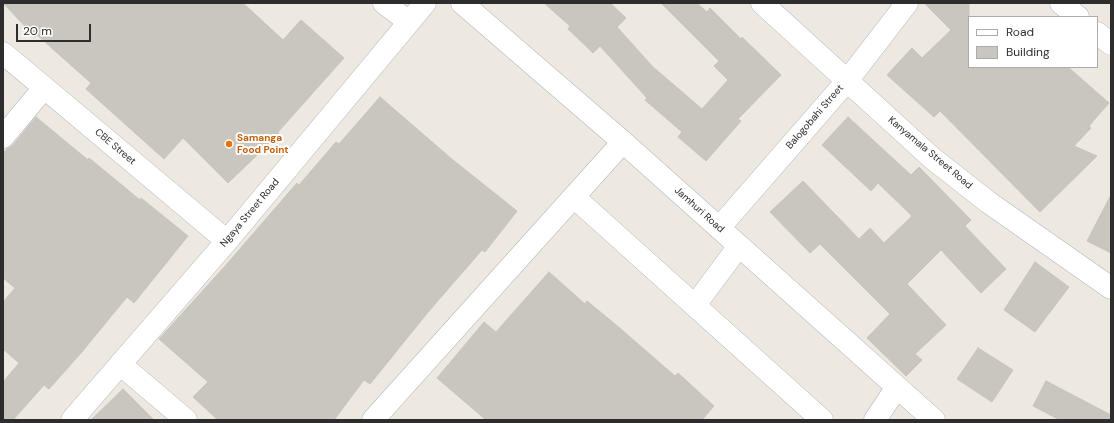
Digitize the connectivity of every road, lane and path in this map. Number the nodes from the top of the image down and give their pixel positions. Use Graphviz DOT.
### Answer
graph roads {
  1 [pos="384,3"];
  2 [pos="425,3"];
  3 [pos="462,3"];
  4 [pos="762,3"];
  5 [pos="907,3"];
  6 [pos="1061,3"];
  7 [pos="1077,16"];
  8 [pos="409,22"];
  9 [pos="1098,34"];
  10 [pos="1111,44"];
  11 [pos="3,53"];
  12 [pos="846,80"];
  13 [pos="44,88"];
  14 [pos="3,136"];
  15 [pos="623,142"];
  16 [pos="574,197"];
  17 [pos="719,228"];
  18 [pos="227,241"];
  19 [pos="739,246"];
  20 [pos="1111,288"];
  21 [pos="695,305"];
  22 [pos="120,364"];
  23 [pos="897,387"];
  24 [pos="72,420"];
  25 [pos="186,420"];
  26 [pos="373,420"];
  27 [pos="822,420"];
  28 [pos="875,420"];
  29 [pos="934,420"];
  1 -- 8 [label="street"];
  2 -- 8 [label="street, Ngaya Street Road"];
  3 -- 15 [label="street, Jamhuri Road"];
  4 -- 12 [label="street, Kanyamala Street Road"];
  5 -- 12 [label="street, Balogobahi Street"];
  6 -- 7 [label="street"];
  8 -- 18 [label="street, Ngaya Street Road"];
  9 -- 10 [label="street"];
  11 -- 13 [label="street, CBE Street"];
  12 -- 17 [label="street, Balogobahi Street"];
  12 -- 20 [label="street, Kanyamala Street Road"];
  13 -- 14 [label="street"];
  13 -- 18 [label="street, CBE Street"];
  15 -- 16 [label="street"];
  15 -- 17 [label="street, Jamhuri Road"];
  16 -- 21 [label="street"];
  16 -- 26 [label="street"];
  17 -- 19 [label="street, Jamhuri Road"];
  18 -- 22 [label="street, Ngaya Street Road"];
  19 -- 21 [label="street"];
  19 -- 23 [label="street, Jamhuri Road"];
  21 -- 27 [label="street"];
  22 -- 24 [label="street, Ngaya Street Road"];
  22 -- 25 [label="street"];
  23 -- 28 [label="street"];
  23 -- 29 [label="street, Jamhuri Road"];
}
